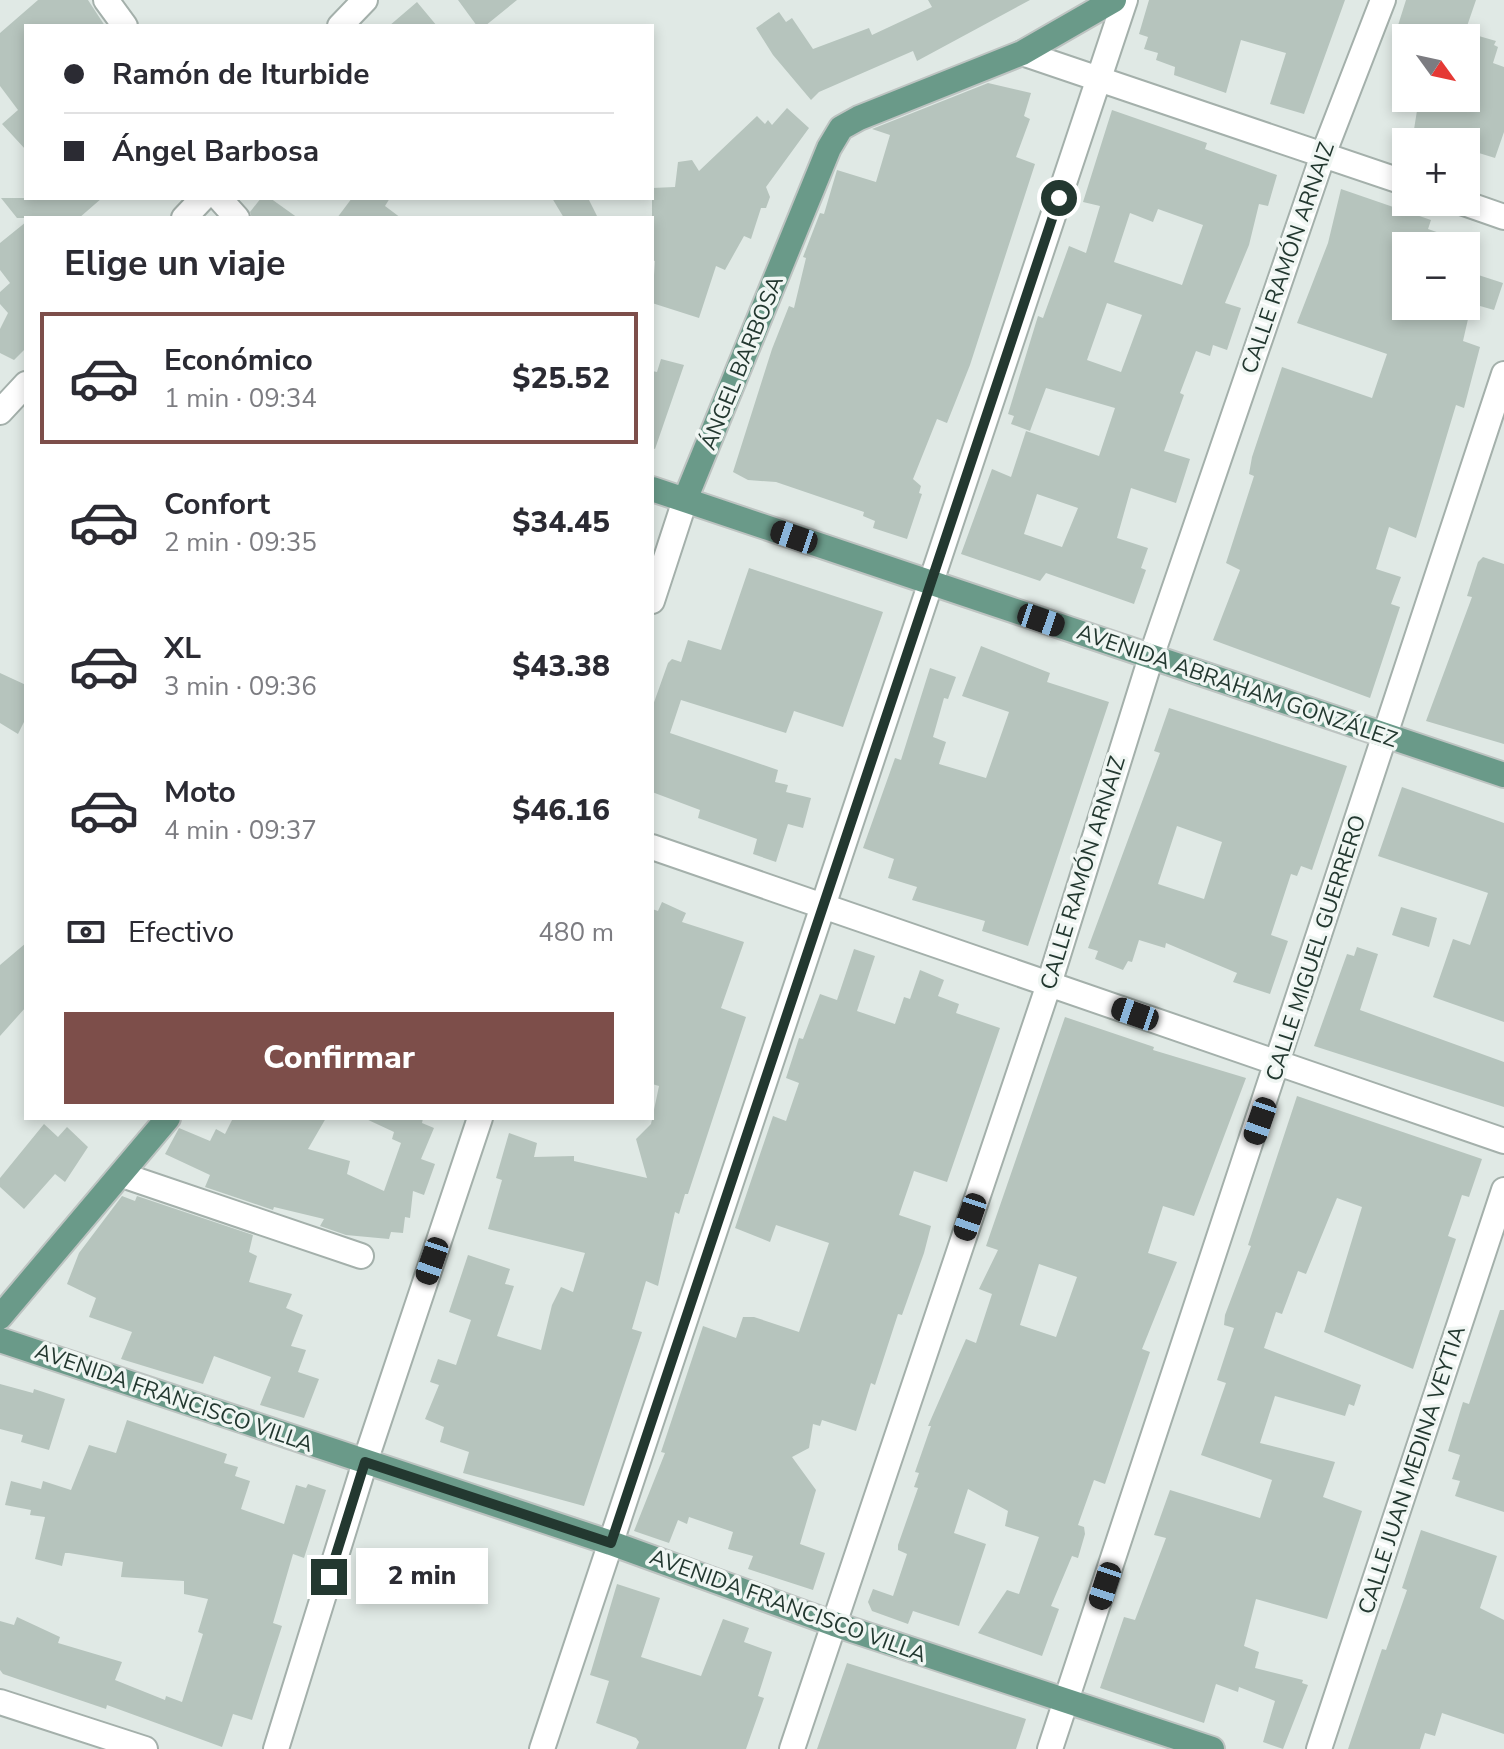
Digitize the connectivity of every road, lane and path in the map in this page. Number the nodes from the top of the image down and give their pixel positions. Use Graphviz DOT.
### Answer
graph roads {
  1 [pos="106,0"];
  2 [pos="365,0"];
  3 [pos="1114,0"];
  4 [pos="1125,0"];
  5 [pos="1383,0"];
  6 [pos="124,24"];
  7 [pos="342,24"];
  8 [pos="1022,53"];
  9 [pos="1098,79"];
  10 [pos="1323,155"];
  11 [pos="1392,178"];
  12 [pos="201,200"];
  13 [pos="221,200"];
  14 [pos="1480,209"];
  15 [pos="186,216"];
  16 [pos="235,216"];
  17 [pos="1504,217"];
  18 [pos="1504,374"];
  19 [pos="24,386"];
  20 [pos="0,412"];
  21 [pos="654,490"];
  22 [pos="685,500"];
  23 [pos="931,583"];
  24 [pos="654,595"];
  25 [pos="1151,657"];
  26 [pos="1385,735"];
  27 [pos="1504,775"];
  28 [pos="654,848"];
  29 [pos="823,906"];
  30 [pos="1049,984"];
  31 [pos="1279,1063"];
  32 [pos="166,1120"];
  33 [pos="479,1120"];
  34 [pos="1504,1141"];
  35 [pos="122,1175"];
  36 [pos="1504,1190"];
  37 [pos="361,1256"];
  38 [pos="0,1317"];
  39 [pos="0,1340"];
  40 [pos="365,1462"];
  41 [pos="611,1543"];
  42 [pos="834,1624"];
  43 [pos="0,1702"];
  44 [pos="1066,1703"];
  45 [pos="145,1749"];
  46 [pos="276,1749"];
  47 [pos="542,1749"];
  48 [pos="792,1749"];
  49 [pos="1050,1749"];
  50 [pos="1212,1749"];
  51 [pos="1319,1749"];
  1 -- 6 [label="street"];
  2 -- 7 [label="street"];
  3 -- 8 [label="main road"];
  4 -- 9 [label="street"];
  5 -- 10 [label="street, CALLE RAMÓN ARNAIZ"];
  8 -- 9 [label="street"];
  8 -- 22 [label="main road, ÁNGEL BARBOSA"];
  9 -- 10 [label="street"];
  9 -- 23 [label="street"];
  10 -- 11 [label="street"];
  10 -- 25 [label="street, CALLE RAMÓN ARNAIZ"];
  12 -- 15 [label="street"];
  13 -- 16 [label="street"];
  14 -- 17 [label="street"];
  18 -- 26 [label="street, CALLE MIGUEL GUERRERO"];
  19 -- 20 [label="street"];
  21 -- 22 [label="main road, AVENIDA ABRAHAM GONZÁLEZ"];
  22 -- 23 [label="main road, AVENIDA ABRAHAM GONZÁLEZ"];
  22 -- 24 [label="street, ÁNGEL BARBOSA"];
  23 -- 25 [label="main road, AVENIDA ABRAHAM GONZÁLEZ"];
  23 -- 29 [label="street"];
  25 -- 26 [label="main road, AVENIDA ABRAHAM GONZÁLEZ"];
  25 -- 30 [label="street, CALLE RAMÓN ARNAIZ"];
  26 -- 27 [label="main road, AVENIDA ABRAHAM GONZÁLEZ"];
  26 -- 31 [label="street, CALLE MIGUEL GUERRERO"];
  28 -- 29 [label="street"];
  29 -- 30 [label="street"];
  29 -- 41 [label="street"];
  30 -- 31 [label="street"];
  30 -- 42 [label="street, CALLE RAMÓN ARNAIZ"];
  31 -- 34 [label="street"];
  31 -- 44 [label="street, CALLE MIGUEL GUERRERO"];
  32 -- 35 [label="main road"];
  33 -- 40 [label="street"];
  35 -- 37 [label="street"];
  35 -- 38 [label="main road"];
  36 -- 51 [label="street, CALLE JUAN MEDINA VEYTIA"];
  39 -- 40 [label="main road, AVENIDA FRANCISCO VILLA"];
  40 -- 41 [label="main road, AVENIDA FRANCISCO VILLA"];
  40 -- 46 [label="street"];
  41 -- 42 [label="main road, AVENIDA FRANCISCO VILLA"];
  41 -- 47 [label="street"];
  42 -- 44 [label="main road, AVENIDA FRANCISCO VILLA"];
  42 -- 48 [label="street, CALLE RAMÓN ARNAIZ"];
  43 -- 45 [label="street"];
  44 -- 49 [label="street, CALLE MIGUEL GUERRERO"];
  44 -- 50 [label="main road, AVENIDA FRANCISCO VILLA"];
}
